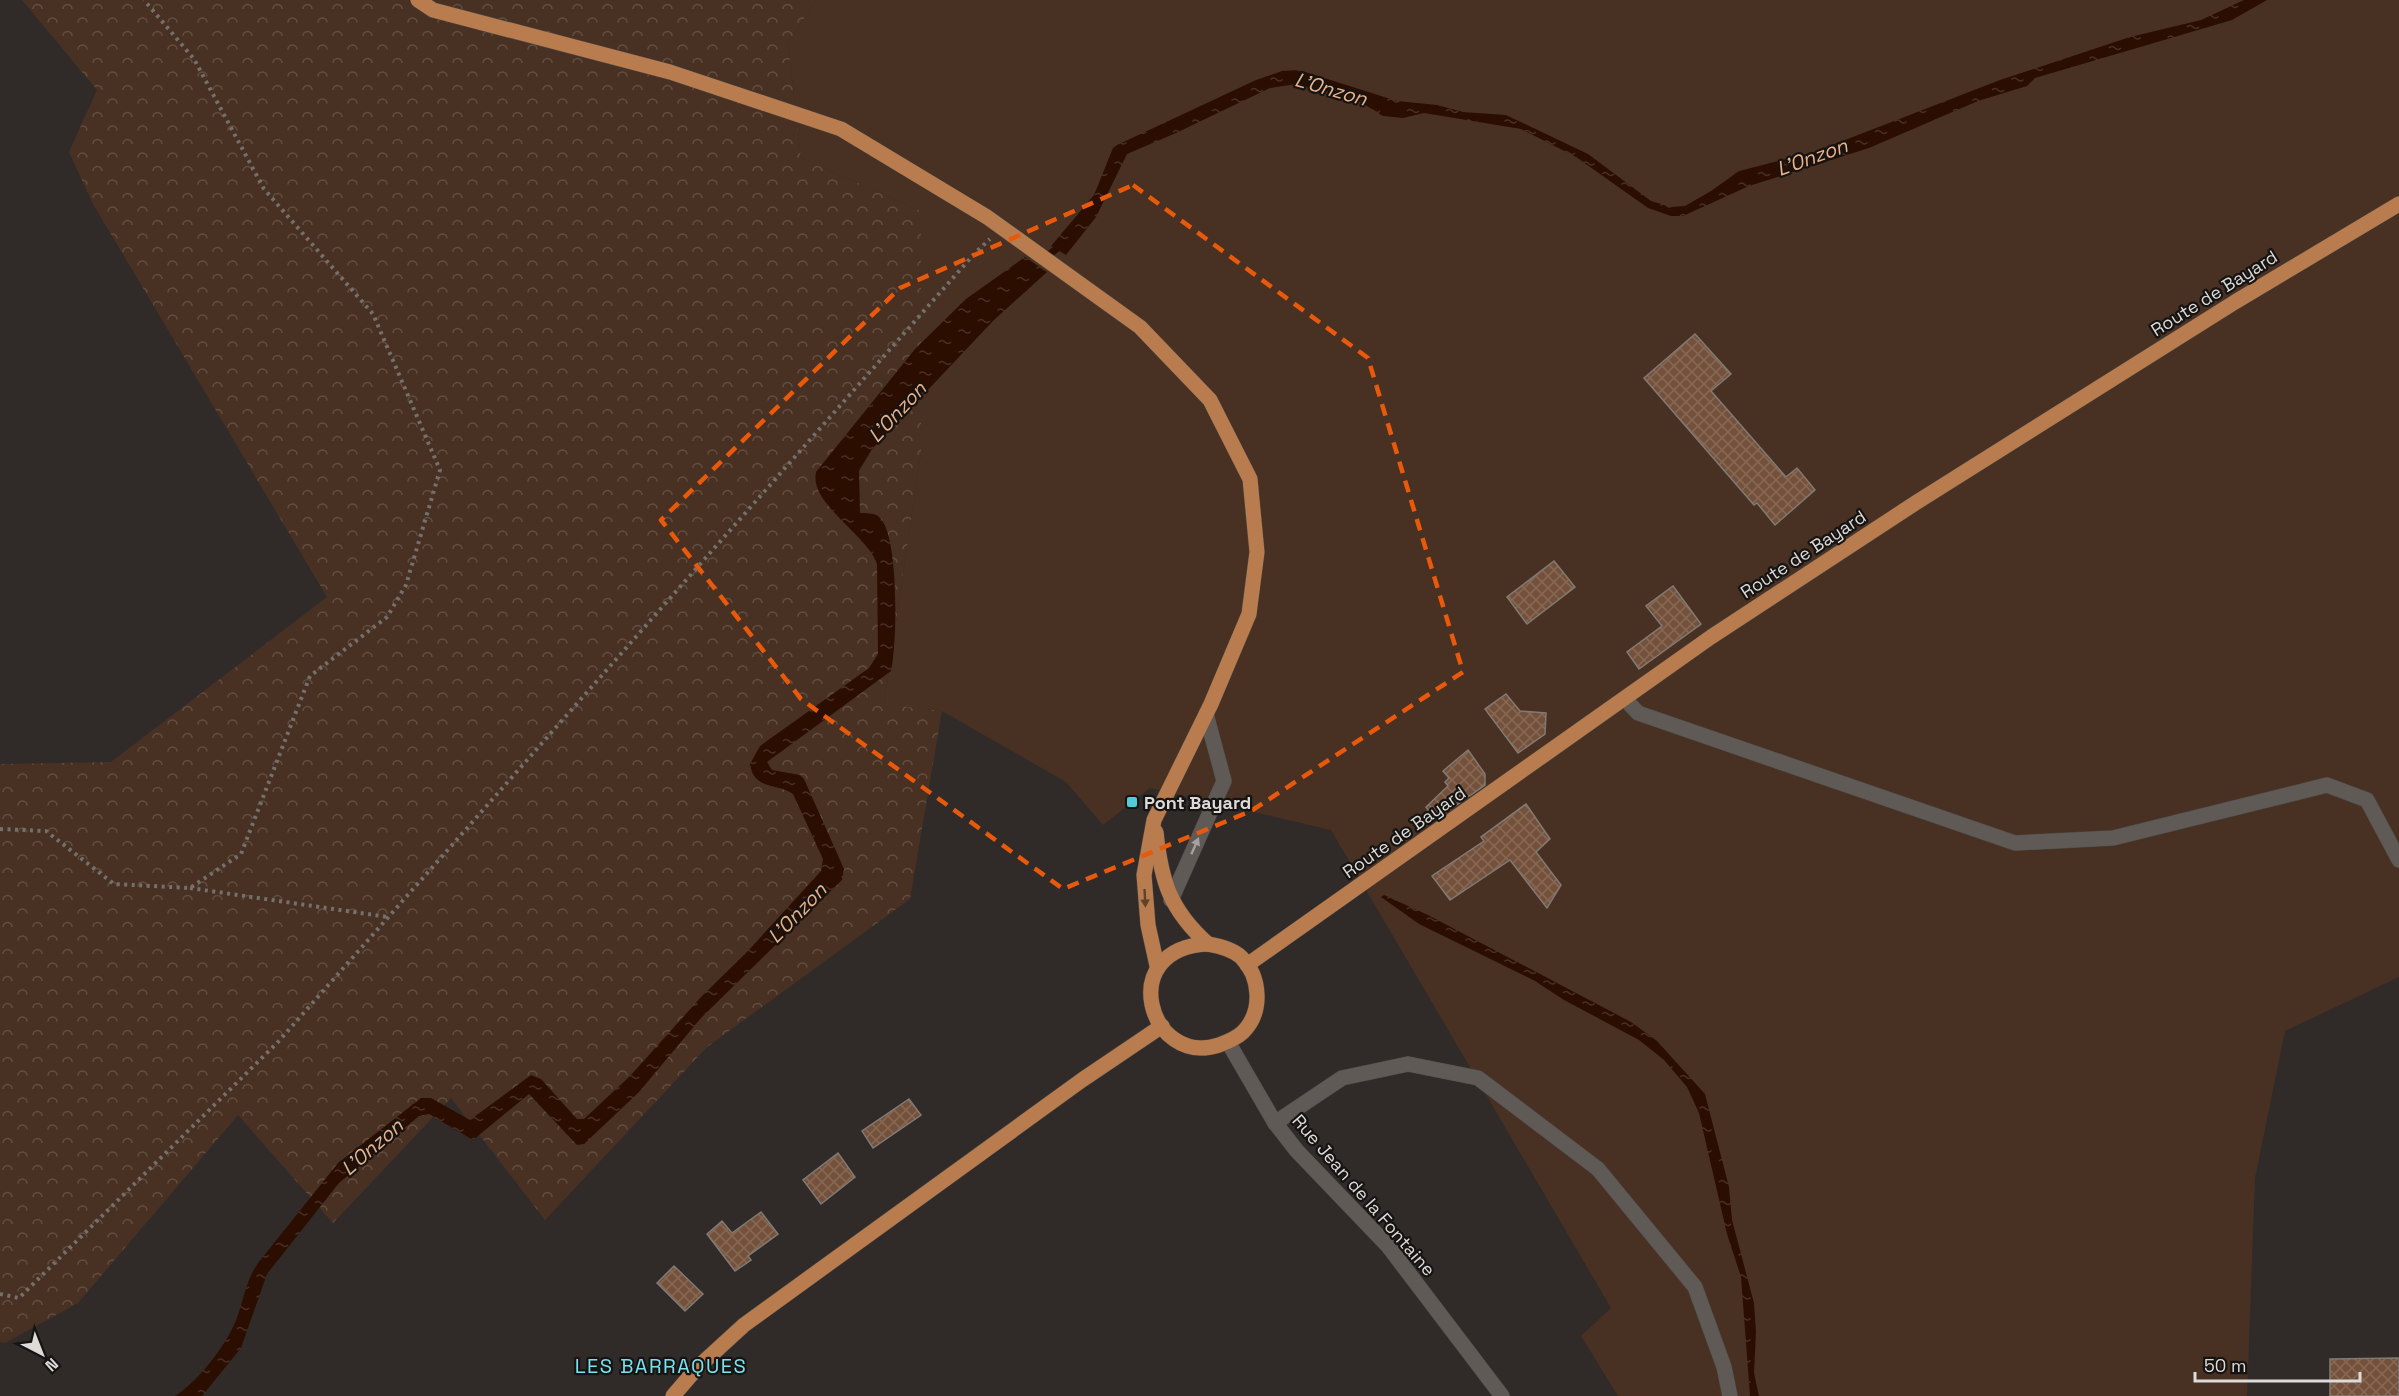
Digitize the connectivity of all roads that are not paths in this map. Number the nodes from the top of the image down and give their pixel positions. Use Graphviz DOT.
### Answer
graph roads {
  1 [pos="418,0"];
  2 [pos="2399,204"];
  3 [pos="1625,699"];
  4 [pos="1208,709"];
  5 [pos="1155,820"];
  6 [pos="2399,860"];
  7 [pos="1171,900"];
  8 [pos="1208,944"];
  9 [pos="1247,965"];
  10 [pos="1157,966"];
  11 [pos="1162,1026"];
  12 [pos="1228,1042"];
  13 [pos="1275,1123"];
  14 [pos="673,1396"];
  15 [pos="1503,1396"];
  16 [pos="1730,1396"];
  1 -- 4 [label="main road"];
  2 -- 3 [label="main road, Route de Bayard"];
  3 -- 6 [label="street"];
  3 -- 9 [label="main road, Route de Bayard"];
  4 -- 5 [label="main road"];
  7 -- 4 [label="street, one-way"];
  5 -- 7 [label="main road"];
  5 -- 10 [label="main road, one-way"];
  7 -- 8 [label="main road"];
  8 -- 9 [label="main road"];
  8 -- 10 [label="main road"];
  9 -- 12 [label="main road"];
  10 -- 11 [label="main road"];
  11 -- 12 [label="main road"];
  11 -- 14 [label="main road"];
  12 -- 13 [label="street, Rue Jean de la Fontaine"];
  13 -- 15 [label="street, Rue Jean de la Fontaine"];
  13 -- 16 [label="street"];
}
